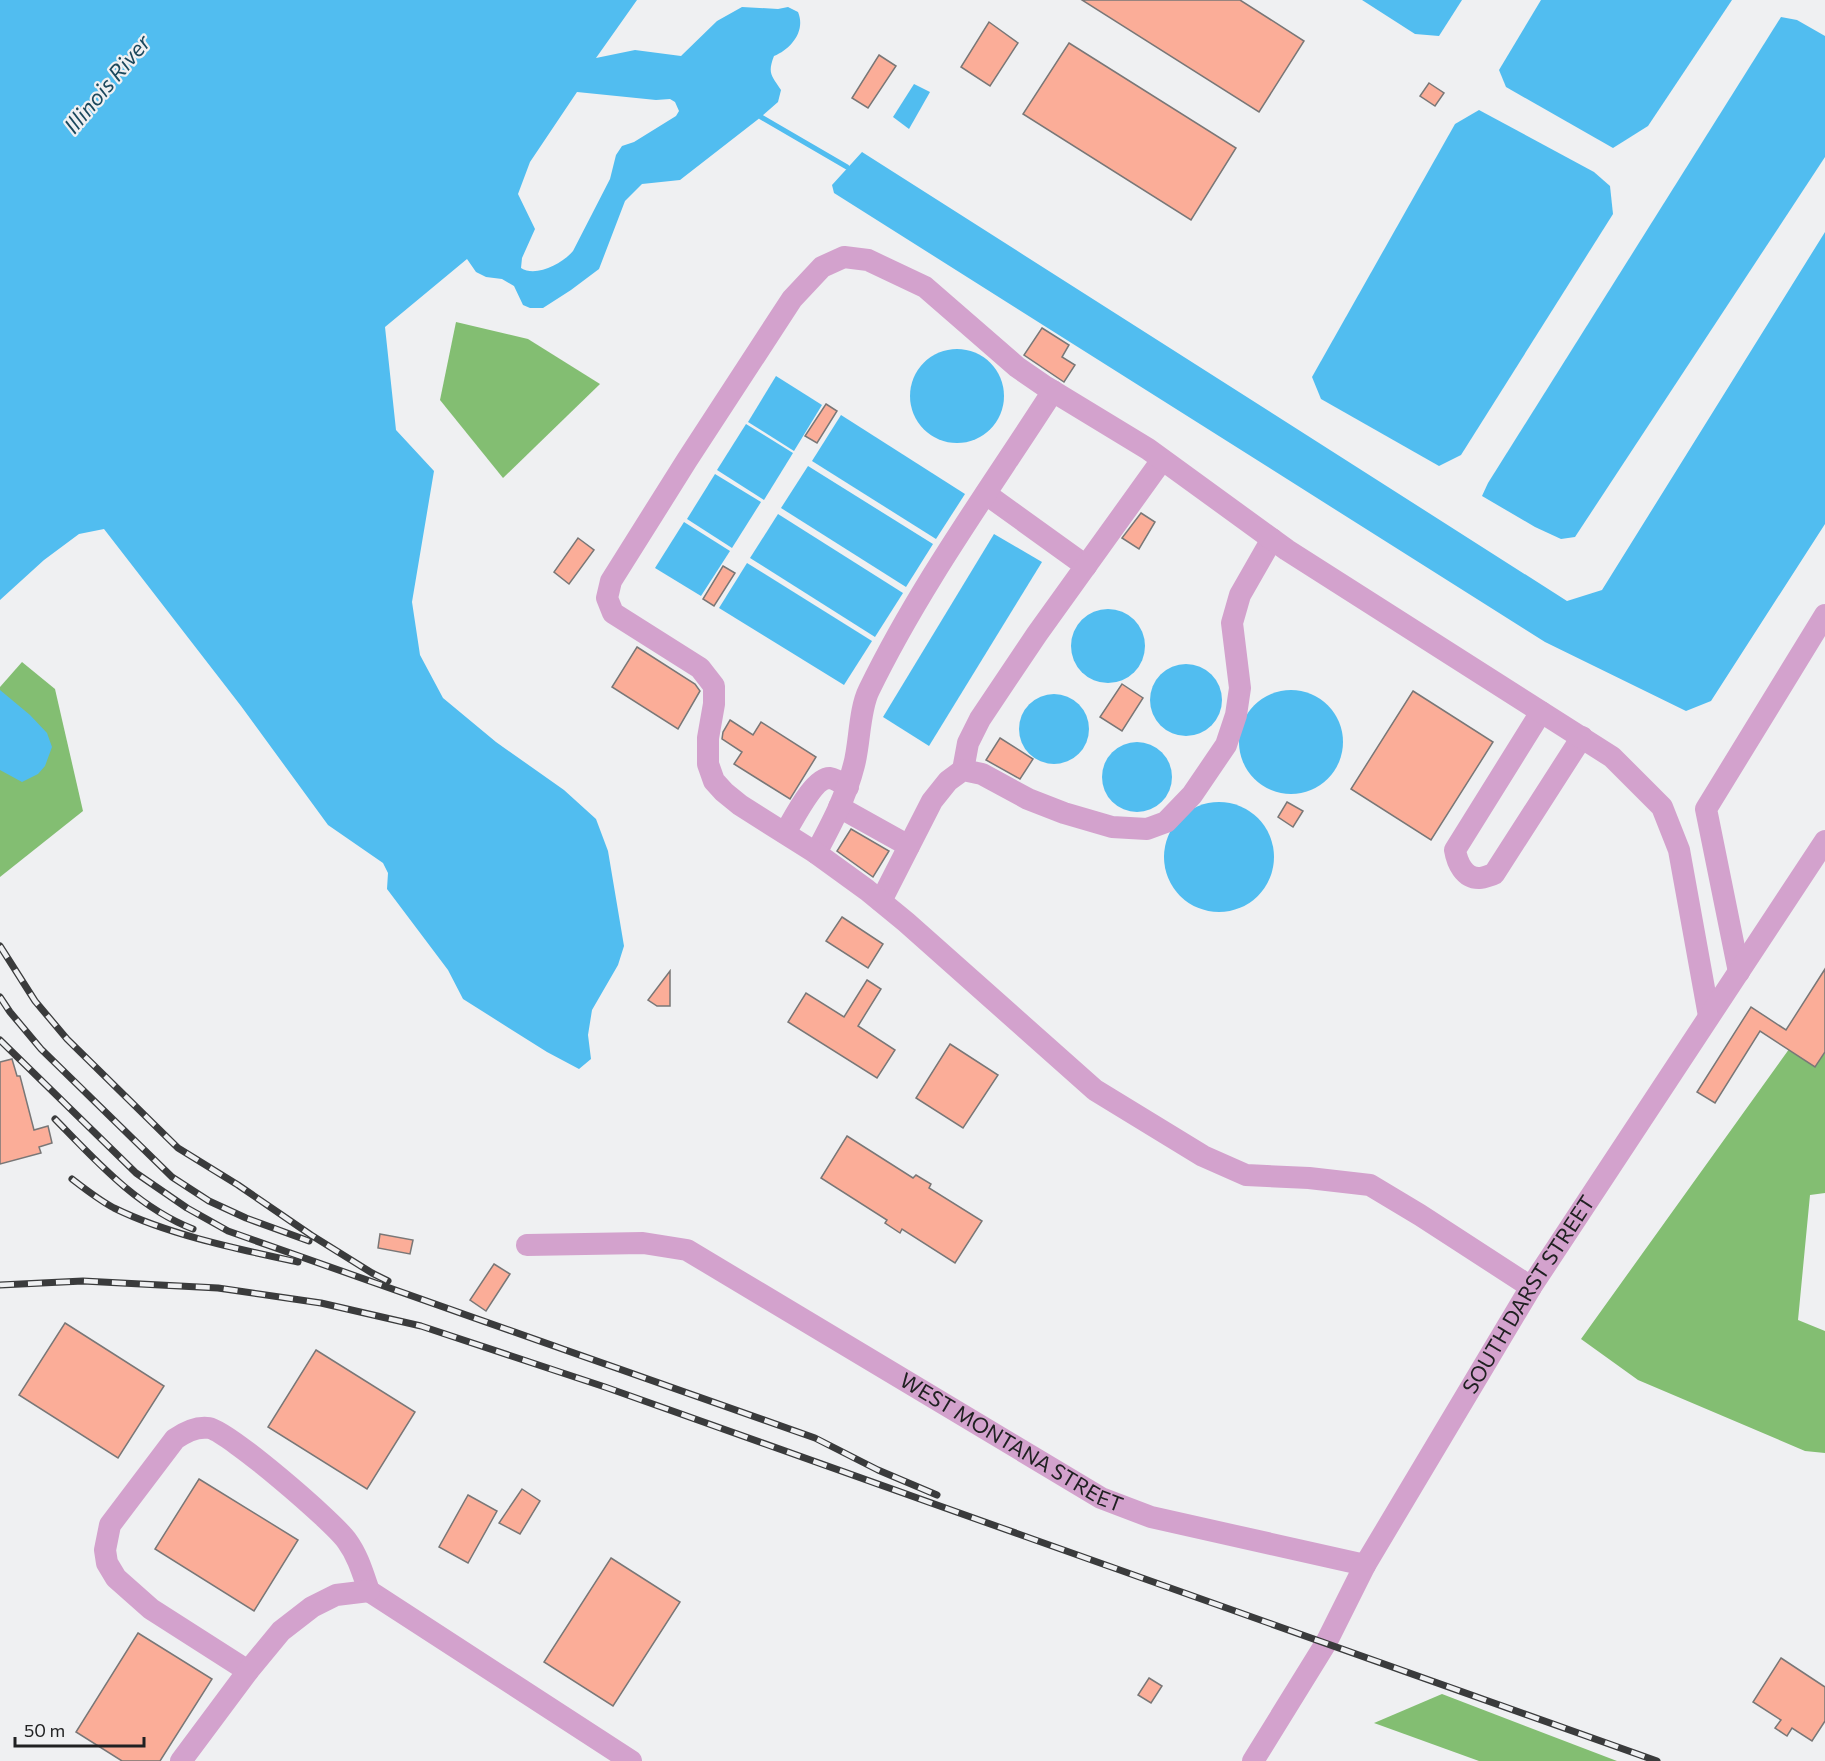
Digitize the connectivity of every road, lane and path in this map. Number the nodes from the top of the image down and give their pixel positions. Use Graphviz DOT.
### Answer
graph roads {
  1 [pos="1053,391"];
  2 [pos="1162,460"];
  3 [pos="986,494"];
  4 [pos="1272,539"];
  5 [pos="1086,566"];
  6 [pos="1825,615"];
  7 [pos="1541,712"];
  8 [pos="1582,738"];
  9 [pos="963,770"];
  10 [pos="843,797"];
  11 [pos="785,833"];
  12 [pos="1825,841"];
  13 [pos="909,846"];
  14 [pos="816,853"];
  15 [pos="881,901"];
  16 [pos="1739,972"];
  17 [pos="1709,1017"];
  18 [pos="527,1245"];
  19 [pos="1531,1287"];
  20 [pos="1365,1565"];
  21 [pos="369,1591"];
  22 [pos="248,1671"];
  23 [pos="181,1761"];
  24 [pos="631,1761"];
  25 [pos="1252,1761"];
  1 -- 2 [label="street"];
  1 -- 3 [label="street"];
  1 -- 11 [label="street"];
  2 -- 4 [label="street"];
  2 -- 5 [label="street"];
  3 -- 5 [label="street"];
  3 -- 10 [label="street"];
  4 -- 7 [label="street"];
  4 -- 9 [label="street"];
  5 -- 9 [label="street"];
  6 -- 16 [label="street"];
  7 -- 8 [label="street"];
  7 -- 8 [label="street"];
  8 -- 17 [label="street"];
  9 -- 13 [label="street"];
  10 -- 11 [label="street"];
  10 -- 13 [label="street"];
  10 -- 14 [label="street"];
  11 -- 14 [label="street"];
  12 -- 16 [label="street, SOUTH DARST STREET"];
  13 -- 15 [label="street"];
  14 -- 15 [label="street"];
  15 -- 19 [label="street"];
  16 -- 17 [label="street, SOUTH DARST STREET"];
  17 -- 19 [label="street, SOUTH DARST STREET"];
  18 -- 20 [label="street, WEST MONTANA STREET"];
  19 -- 20 [label="street, SOUTH DARST STREET"];
  20 -- 25 [label="street, SOUTH DARST STREET"];
  21 -- 22 [label="street"];
  21 -- 22 [label="street"];
  21 -- 24 [label="street"];
  22 -- 23 [label="street"];
}
